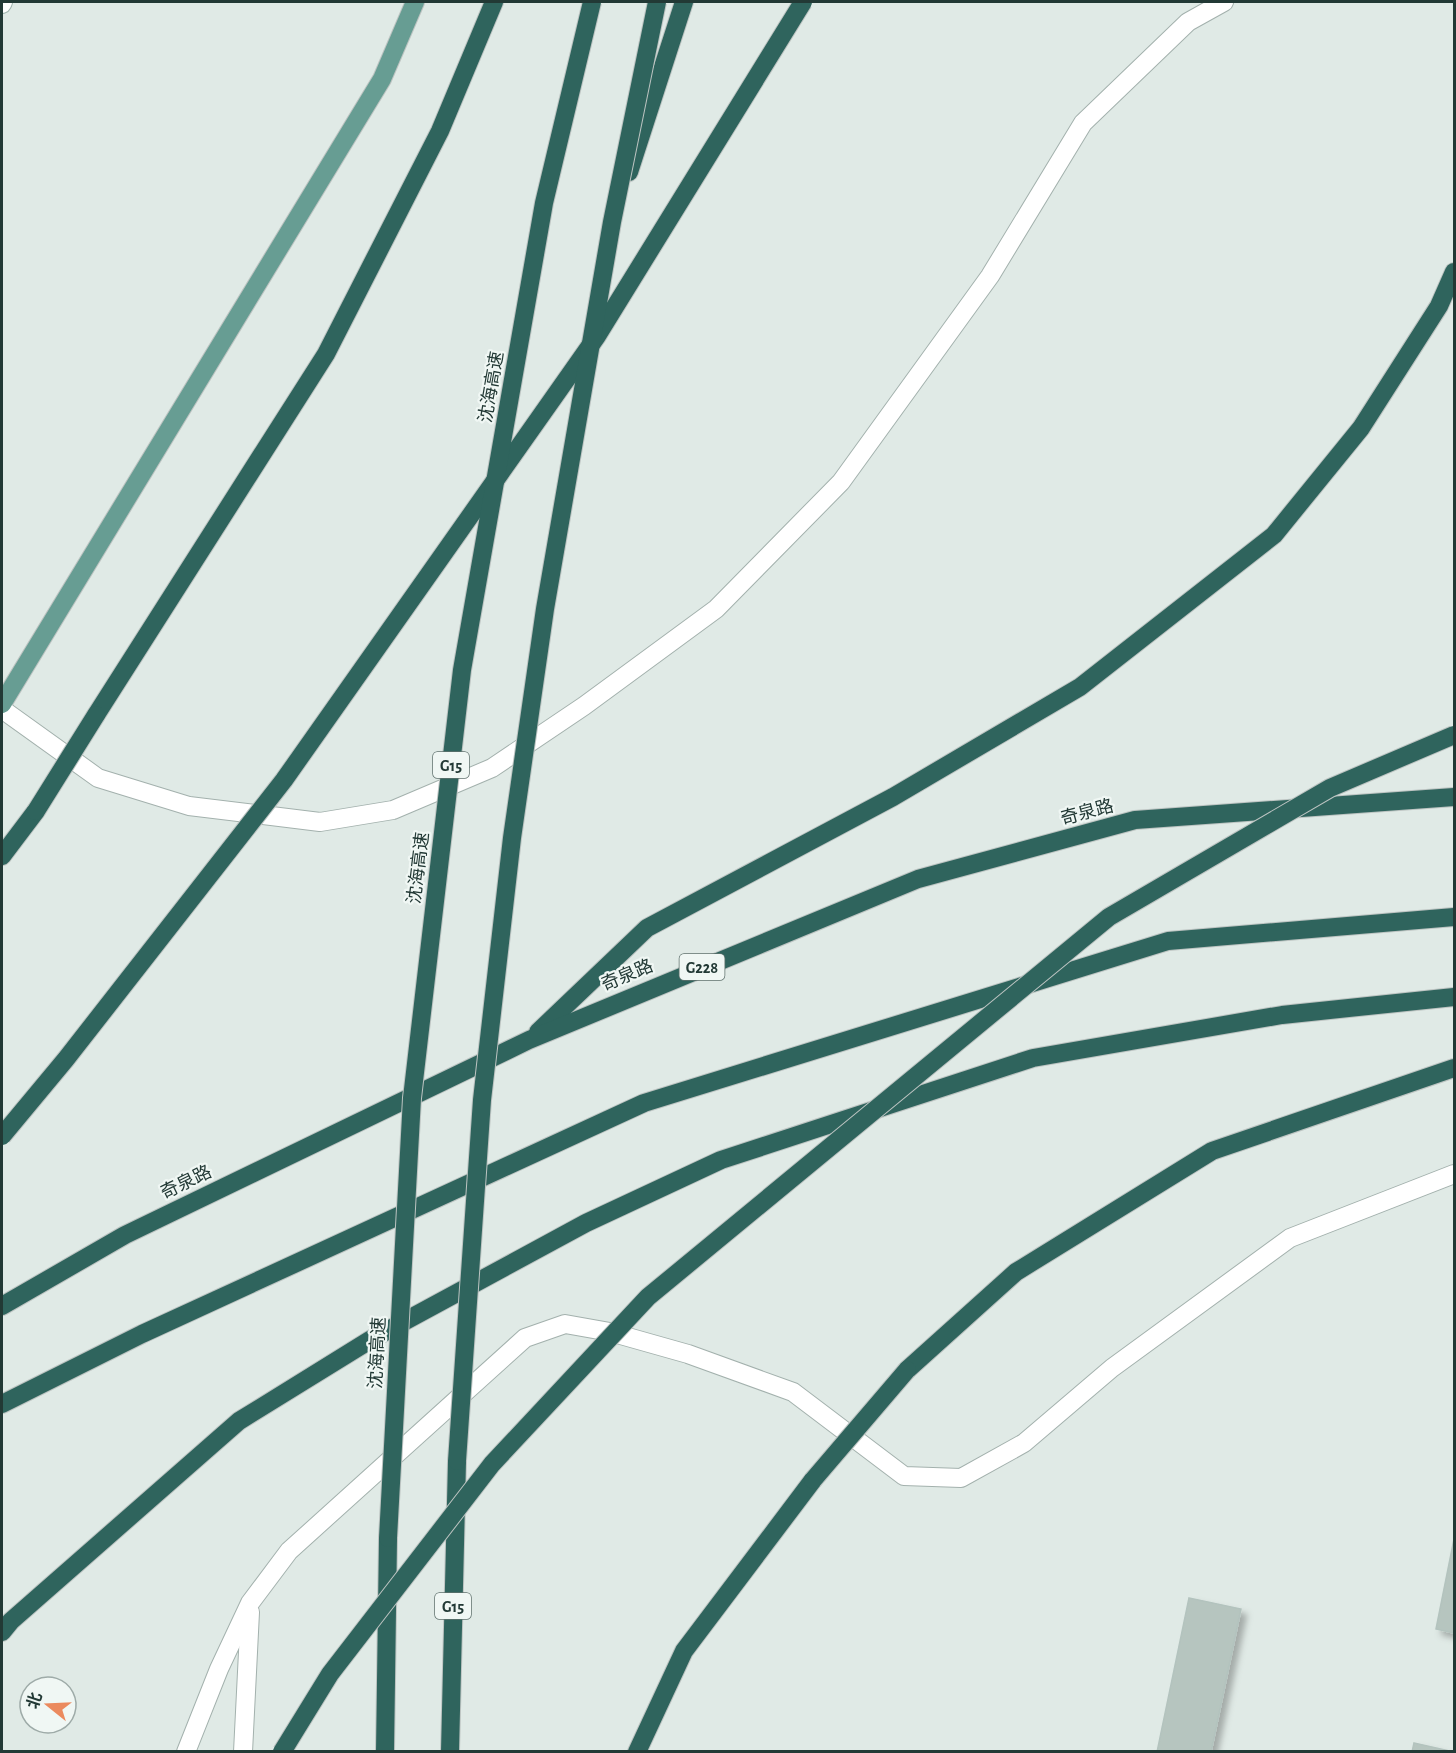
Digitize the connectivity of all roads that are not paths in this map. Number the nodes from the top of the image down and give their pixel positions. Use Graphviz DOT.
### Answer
graph roads {
  1 [pos="415,2"];
  2 [pos="494,2"];
  3 [pos="592,2"];
  4 [pos="657,2"];
  5 [pos="684,2"];
  6 [pos="803,2"];
  7 [pos="1224,2"];
  8 [pos="612,222"];
  9 [pos="1455,272"];
  10 [pos="2,705"];
  11 [pos="1455,735"];
  12 [pos="1455,797"];
  13 [pos="2,856"];
  14 [pos="1455,917"];
  15 [pos="1455,997"];
  16 [pos="529,1040"];
  17 [pos="1455,1068"];
  18 [pos="2,1136"];
  19 [pos="1455,1174"];
  20 [pos="2,1306"];
  21 [pos="2,1404"];
  22 [pos="250,1603"];
  23 [pos="2,1632"];
  24 [pos="186,1752"];
  25 [pos="243,1752"];
  26 [pos="282,1752"];
  27 [pos="385,1752"];
  28 [pos="450,1752"];
  29 [pos="637,1752"];
  1 -- 10 [label="main road"];
  2 -- 13 [label="highway, bridge"];
  3 -- 27 [label="highway, 沈海高速 / G15, bridge"];
  4 -- 8 [label="highway, G15, bridge"];
  5 -- 8 [label="highway, bridge"];
  6 -- 18 [label="highway, bridge"];
  7 -- 10 [label="street"];
  8 -- 28 [label="highway, G15, bridge"];
  9 -- 16 [label="highway"];
  11 -- 26 [label="highway, bridge"];
  12 -- 16 [label="highway, 奇泉路 / G228"];
  14 -- 21 [label="highway"];
  15 -- 23 [label="highway"];
  16 -- 20 [label="highway, 奇泉路 / G228"];
  17 -- 29 [label="highway, bridge"];
  19 -- 22 [label="street"];
  22 -- 24 [label="street"];
  22 -- 25 [label="street"];
}
